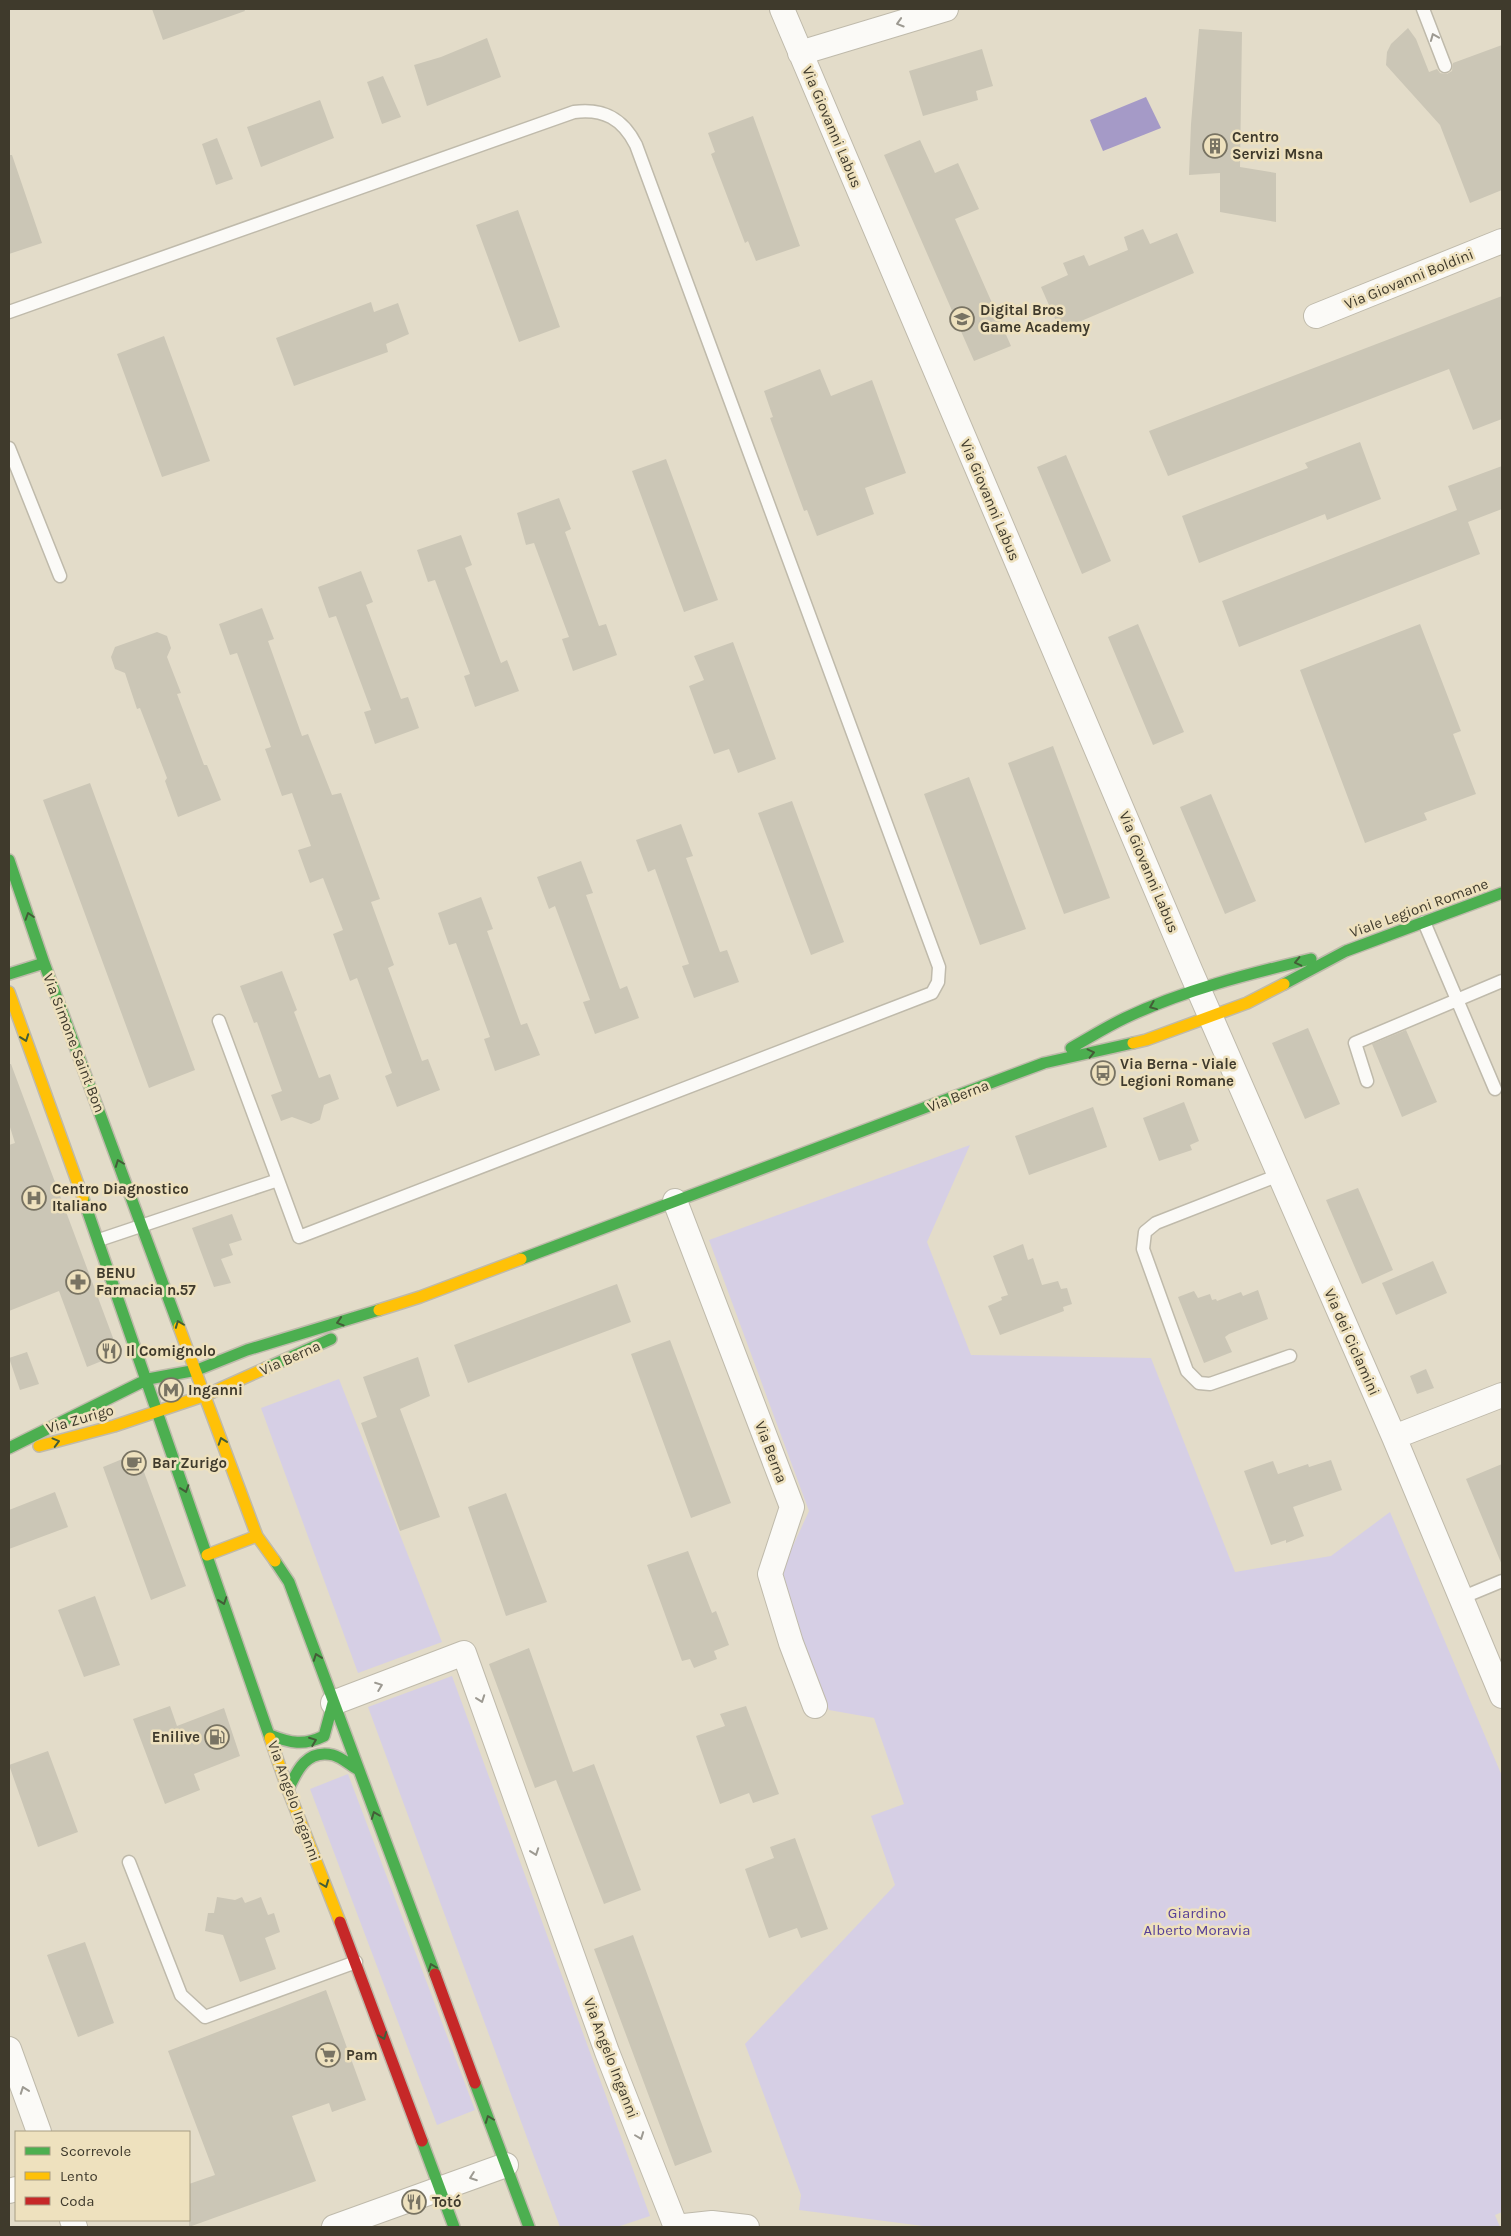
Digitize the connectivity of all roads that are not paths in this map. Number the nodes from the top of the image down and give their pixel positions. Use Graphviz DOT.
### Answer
graph roads {
  1 [pos="782,9"];
  2 [pos="946,9"];
  3 [pos="1423,9"];
  4 [pos="800,53"];
  5 [pos="1445,66"];
  6 [pos="1502,241"];
  7 [pos="9,312"];
  8 [pos="1316,316"];
  9 [pos="9,448"];
  10 [pos="60,576"];
  11 [pos="9,860"];
  12 [pos="1502,893"];
  13 [pos="1424,922"];
  14 [pos="1346,951"];
  15 [pos="44,963"];
  16 [pos="9,974"];
  17 [pos="1502,982"];
  18 [pos="1199,990"];
  19 [pos="9,992"];
  20 [pos="1456,1000"];
  21 [pos="1210,1016"];
  22 [pos="219,1021"];
  23 [pos="1044,1064"];
  24 [pos="1367,1081"];
  25 [pos="1495,1089"];
  26 [pos="1279,1175"];
  27 [pos="278,1180"];
  28 [pos="675,1201"];
  29 [pos="142,1225"];
  30 [pos="99,1240"];
  31 [pos="420,1298"];
  32 [pos="1290,1356"];
  33 [pos="196,1370"];
  34 [pos="148,1379"];
  35 [pos="206,1395"];
  36 [pos="1502,1395"];
  37 [pos="158,1410"];
  38 [pos="1394,1437"];
  39 [pos="9,1448"];
  40 [pos="9,1454"];
  41 [pos="257,1536"];
  42 [pos="207,1555"];
  43 [pos="1502,1581"];
  44 [pos="1461,1598"];
  45 [pos="1502,1696"];
  46 [pos="333,1703"];
  47 [pos="814,1706"];
  48 [pos="270,1735"];
  49 [pos="357,1769"];
  50 [pos="288,1790"];
  51 [pos="129,1862"];
  52 [pos="356,1962"];
  53 [pos="9,2049"];
  54 [pos="39,2131"];
  55 [pos="506,2165"];
  56 [pos="440,2189"];
  57 [pos="334,2227"];
  58 [pos="454,2227"];
  59 [pos="529,2227"];
  60 [pos="675,2227"];
  61 [pos="747,2227"];
  1 -- 4 [label="street, Via Giovanni Labus"];
  2 -- 4 [label="street, one-way"];
  5 -- 3 [label="lane, one-way"];
  4 -- 18 [label="street, Via Giovanni Labus"];
  6 -- 8 [label="street, Via Giovanni Boldini"];
  7 -- 27 [label="lane"];
  9 -- 10 [label="lane"];
  15 -- 11 [label="street, Via Simone Saint Bon, one-way"];
  12 -- 13 [label="street, Viale Legioni Romane"];
  13 -- 14 [label="street, Viale Legioni Romane"];
  13 -- 20 [label="lane"];
  14 -- 18 [label="street, Viale Legioni Romane, one-way"];
  14 -- 21 [label="street, Viale Legioni Romane"];
  15 -- 16 [label="street"];
  29 -- 15 [label="street, Via Simone Saint Bon, one-way"];
  17 -- 20 [label="lane"];
  18 -- 21 [label="street, Via dei Ciclamini"];
  18 -- 23 [label="street, Via Berna, one-way"];
  19 -- 30 [label="street, one-way"];
  20 -- 24 [label="lane"];
  20 -- 25 [label="lane"];
  23 -- 21 [label="street, Via Berna, one-way"];
  21 -- 26 [label="street, Via dei Ciclamini"];
  22 -- 27 [label="lane"];
  23 -- 28 [label="street, Via Berna"];
  26 -- 32 [label="lane"];
  26 -- 38 [label="street, Via dei Ciclamini"];
  27 -- 29 [label="lane"];
  28 -- 31 [label="street, Via Berna"];
  28 -- 47 [label="street, Via Berna"];
  29 -- 30 [label="lane"];
  33 -- 29 [label="street, Via Simone Saint Bon, one-way"];
  30 -- 34 [label="street"];
  31 -- 33 [label="street, Via Berna, one-way"];
  31 -- 35 [label="street, Via Berna"];
  33 -- 34 [label="street, Via Berna"];
  33 -- 35 [label="street, Via Simone Saint Bon"];
  34 -- 37 [label="street"];
  34 -- 39 [label="street, Via Zurigo"];
  35 -- 37 [label="street, Via Berna"];
  41 -- 35 [label="street, one-way"];
  36 -- 38 [label="street"];
  40 -- 37 [label="street, Via Zurigo, one-way"];
  37 -- 42 [label="street, Via Angelo Inganni, one-way"];
  38 -- 44 [label="street, Via dei Ciclamini"];
  41 -- 42 [label="street"];
  46 -- 41 [label="street, one-way"];
  42 -- 48 [label="street, Via Angelo Inganni, one-way"];
  43 -- 44 [label="lane"];
  44 -- 45 [label="street, Via dei Ciclamini"];
  48 -- 46 [label="street, one-way"];
  46 -- 49 [label="street"];
  46 -- 60 [label="street, Via Angelo Inganni, one-way"];
  48 -- 50 [label="street, Via Angelo Inganni"];
  49 -- 50 [label="street"];
  55 -- 49 [label="street, one-way"];
  50 -- 52 [label="street, Via Angelo Inganni, one-way"];
  51 -- 52 [label="lane"];
  52 -- 56 [label="street, Via Angelo Inganni, one-way"];
  54 -- 53 [label="street, one-way"];
  55 -- 56 [label="street, one-way"];
  55 -- 59 [label="street"];
  56 -- 57 [label="street"];
  56 -- 58 [label="street, Via Angelo Inganni"];
  60 -- 61 [label="street"];
}
